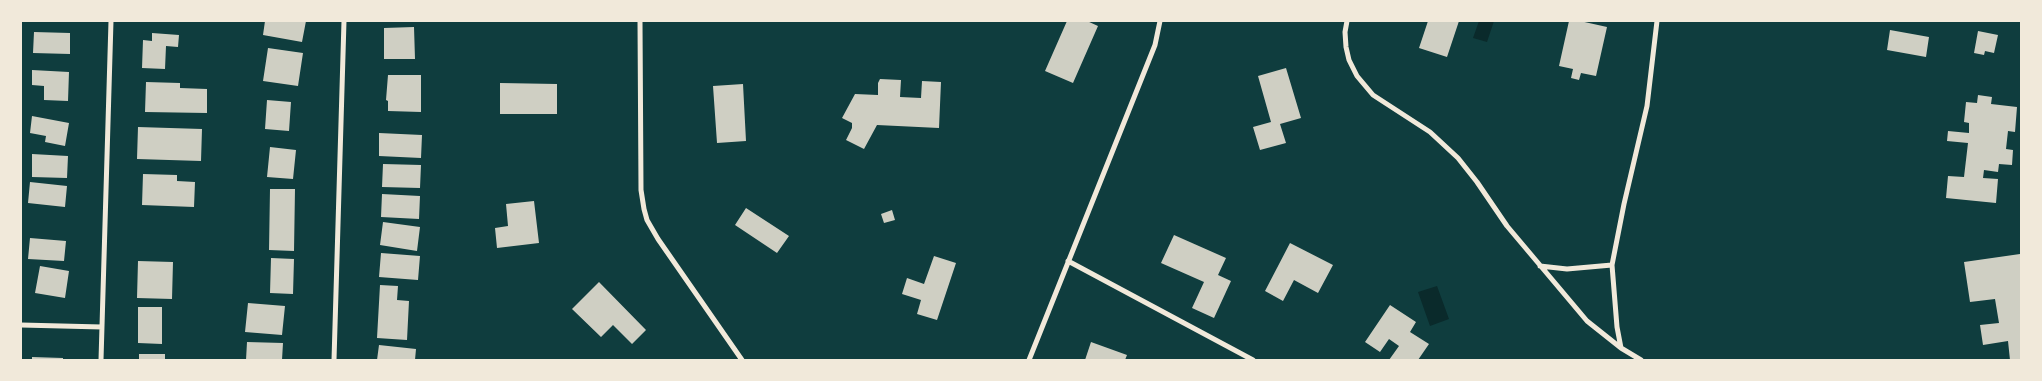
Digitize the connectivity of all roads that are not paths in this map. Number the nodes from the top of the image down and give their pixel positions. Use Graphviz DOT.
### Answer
graph roads {
  1 [pos="110,21"];
  2 [pos="344,21"];
  3 [pos="640,21"];
  4 [pos="1160,21"];
  5 [pos="1347,21"];
  6 [pos="1657,21"];
  7 [pos="1068,261"];
  8 [pos="1612,265"];
  9 [pos="1540,266"];
  10 [pos="21,325"];
  11 [pos="102,327"];
  12 [pos="1621,348"];
  13 [pos="101,360"];
  14 [pos="334,360"];
  15 [pos="742,360"];
  16 [pos="1029,360"];
  17 [pos="1253,360"];
  18 [pos="1641,360"];
  1 -- 11 [label="street"];
  2 -- 14 [label="street"];
  3 -- 15 [label="street"];
  4 -- 7 [label="street"];
  5 -- 9 [label="street"];
  6 -- 8 [label="street"];
  7 -- 16 [label="street"];
  7 -- 17 [label="street"];
  8 -- 9 [label="street"];
  8 -- 12 [label="street"];
  9 -- 12 [label="street"];
  10 -- 11 [label="street"];
  11 -- 13 [label="street"];
  12 -- 18 [label="street"];
}
